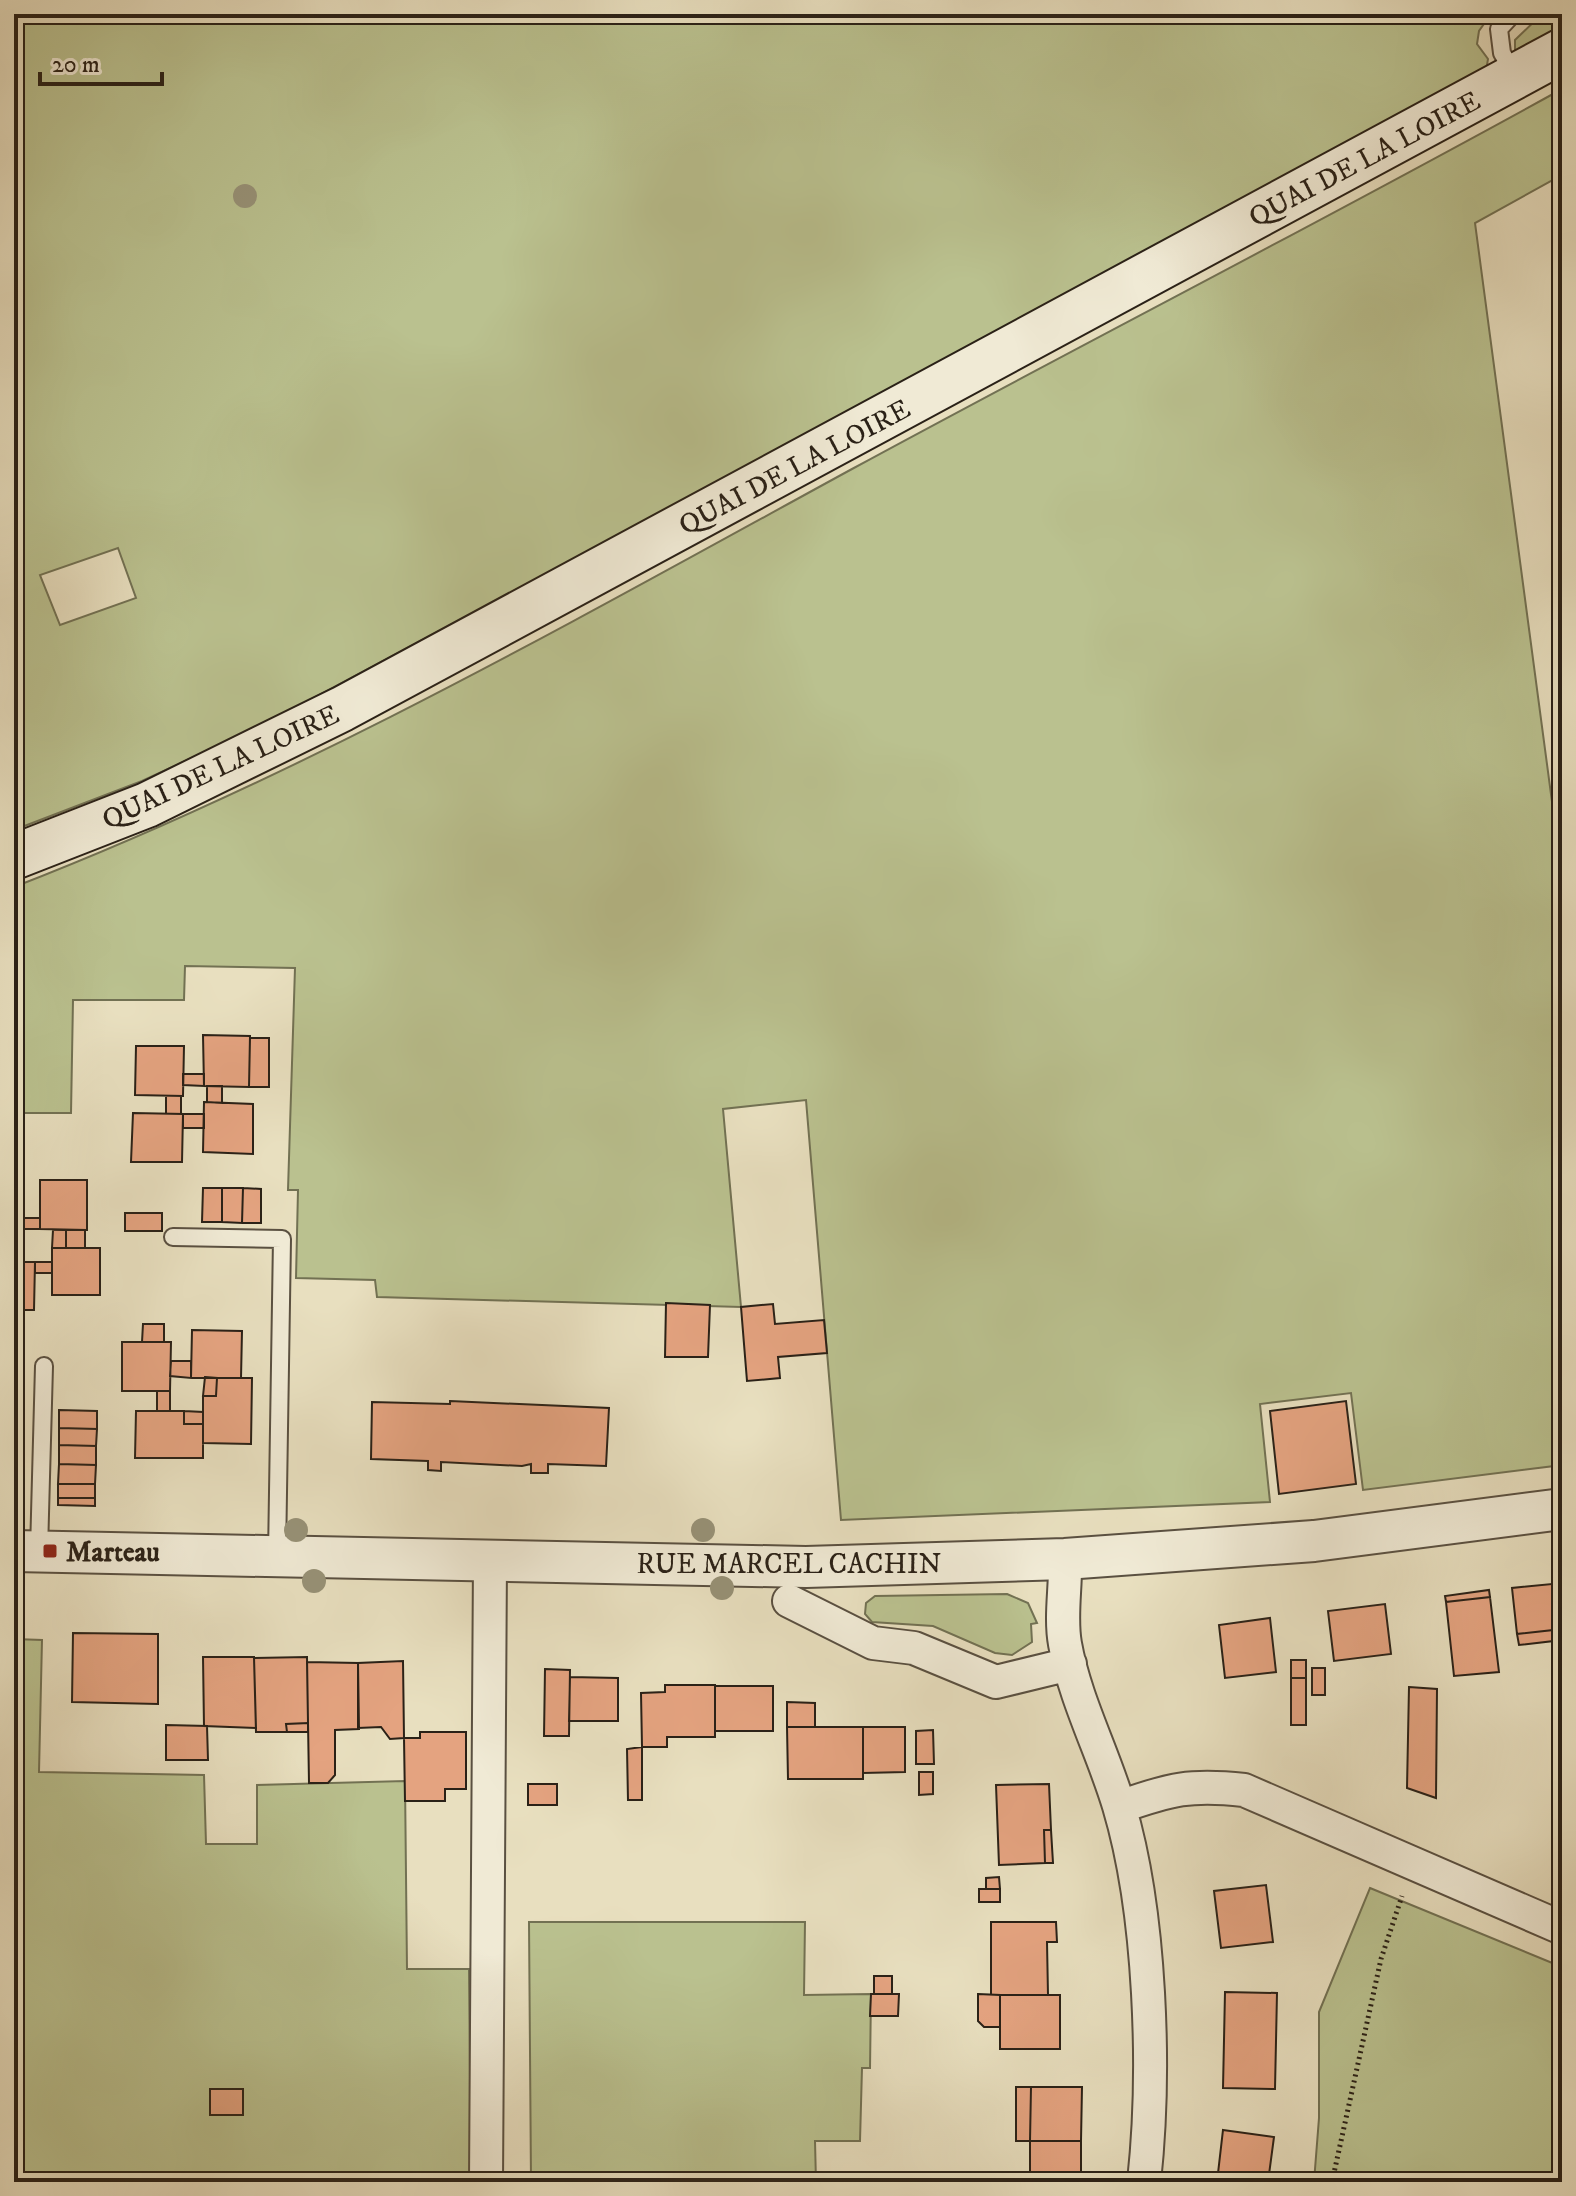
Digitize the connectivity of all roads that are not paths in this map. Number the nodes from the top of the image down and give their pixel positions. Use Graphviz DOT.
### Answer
graph roads {
  1 [pos="1513,14"];
  2 [pos="1562,51"];
  3 [pos="1515,76"];
  4 [pos="14,857"];
  5 [pos="173,1237"];
  6 [pos="44,1366"];
  7 [pos="1562,1509"];
  8 [pos="27,1551"];
  9 [pos="277,1556"];
  10 [pos="1065,1559"];
  11 [pos="490,1560"];
  12 [pos="789,1601"];
  13 [pos="1070,1664"];
  14 [pos="1120,1807"];
  15 [pos="1562,1928"];
  16 [pos="486,2182"];
  17 [pos="1144,2182"];
  1 -- 3 [label="lane"];
  2 -- 3 [label="main road, QUAI DE LA LOIRE"];
  3 -- 4 [label="main road, QUAI DE LA LOIRE"];
  5 -- 9 [label="lane"];
  6 -- 8 [label="lane"];
  7 -- 10 [label="street, RUE MARCEL CACHIN"];
  8 -- 9 [label="street, RUE MARCEL CACHIN"];
  9 -- 11 [label="street, RUE MARCEL CACHIN"];
  10 -- 11 [label="street, RUE MARCEL CACHIN"];
  10 -- 13 [label="street"];
  11 -- 16 [label="street"];
  12 -- 13 [label="street"];
  13 -- 14 [label="street"];
  14 -- 15 [label="street"];
  14 -- 17 [label="street"];
}
